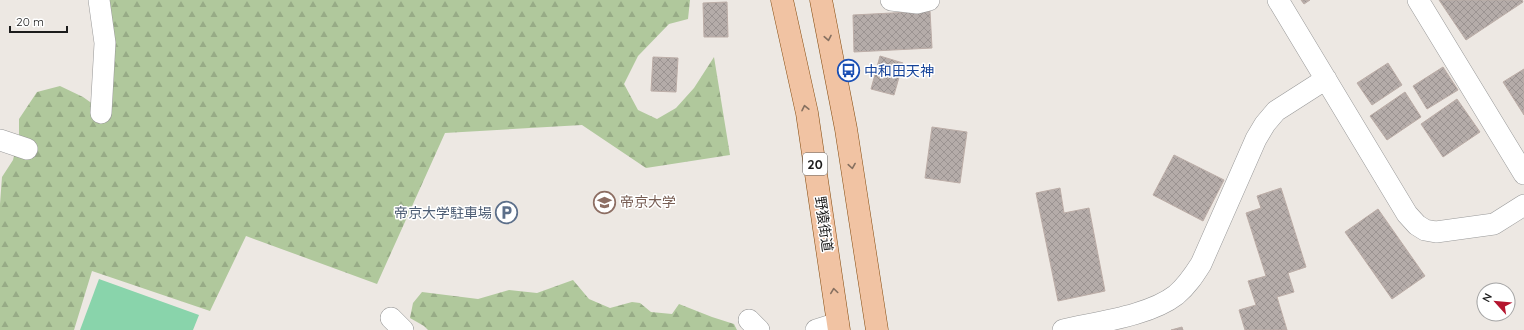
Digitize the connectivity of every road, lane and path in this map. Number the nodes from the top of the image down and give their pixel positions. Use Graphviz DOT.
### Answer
graph roads {
  1 [pos="99,0"];
  2 [pos="782,0"];
  3 [pos="821,0"];
  4 [pos="891,0"];
  5 [pos="929,0"];
  6 [pos="1278,0"];
  7 [pos="1418,0"];
  8 [pos="1326,79"];
  9 [pos="101,113"];
  10 [pos="0,140"];
  11 [pos="27,149"];
  12 [pos="1524,174"];
  13 [pos="1524,205"];
  14 [pos="839,327"];
  15 [pos="816,330"];
  16 [pos="877,330"];
  17 [pos="1063,330"];
  1 -- 9 [label="street"];
  14 -- 2 [label="main road, 野猿街道 / 20, one-way"];
  3 -- 16 [label="main road, one-way"];
  4 -- 5 [label="street"];
  6 -- 8 [label="street"];
  7 -- 12 [label="street"];
  8 -- 13 [label="street"];
  8 -- 17 [label="street"];
  10 -- 11 [label="street"];
  14 -- 15 [label="street"];
}
